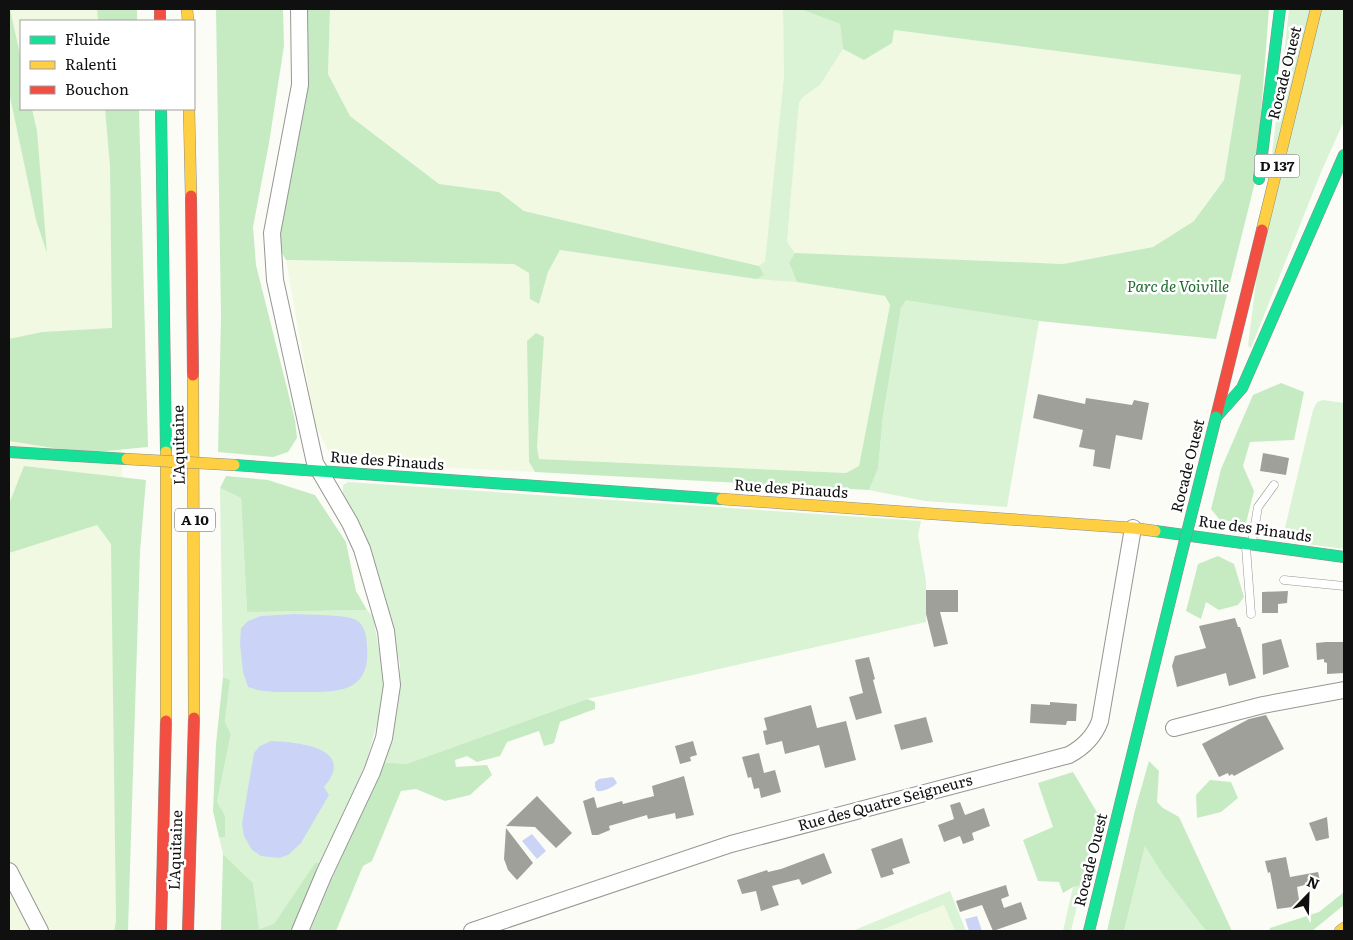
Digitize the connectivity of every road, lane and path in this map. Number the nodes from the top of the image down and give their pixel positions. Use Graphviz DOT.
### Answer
graph roads {
  1 [pos="298,9"];
  2 [pos="1280,9"];
  3 [pos="1316,9"];
  4 [pos="161,110"];
  5 [pos="189,110"];
  6 [pos="1344,156"];
  7 [pos="1258,186"];
  8 [pos="1246,249"];
  9 [pos="1239,322"];
  10 [pos="1216,417"];
  11 [pos="9,452"];
  12 [pos="321,471"];
  13 [pos="1274,485"];
  14 [pos="1134,528"];
  15 [pos="1249,543"];
  16 [pos="1344,557"];
  17 [pos="1284,580"];
  18 [pos="1344,586"];
  19 [pos="1251,614"];
  20 [pos="1344,690"];
  21 [pos="1174,728"];
  22 [pos="9,871"];
  23 [pos="1344,928"];
  24 [pos="40,931"];
  25 [pos="161,931"];
  26 [pos="188,931"];
  27 [pos="300,931"];
  28 [pos="472,931"];
  29 [pos="1089,931"];
  30 [pos="1340,931"];
  1 -- 12 [label="street"];
  2 -- 7 [label="main road, D 137"];
  3 -- 9 [label="main road, Rocade Ouest / D 137"];
  4 -- 25 [label="main road, L'Aquitaine / A 10"];
  5 -- 26 [label="main road, L'Aquitaine / A 10"];
  6 -- 10 [label="main road"];
  8 -- 9 [label="main road"];
  9 -- 10 [label="main road, Rocade Ouest"];
  10 -- 29 [label="main road, Rocade Ouest, bridge"];
  11 -- 12 [label="main road, Rue des Pinauds, bridge"];
  12 -- 14 [label="main road, Rue des Pinauds"];
  12 -- 27 [label="street"];
  13 -- 15 [label="lane"];
  14 -- 15 [label="main road, Rue des Pinauds"];
  14 -- 28 [label="street, Rue des Quatre Seigneurs"];
  15 -- 16 [label="main road, Rue des Pinauds"];
  15 -- 19 [label="lane"];
  17 -- 18 [label="lane"];
  20 -- 21 [label="street"];
  22 -- 24 [label="street"];
  23 -- 30 [label="main road"];
}
